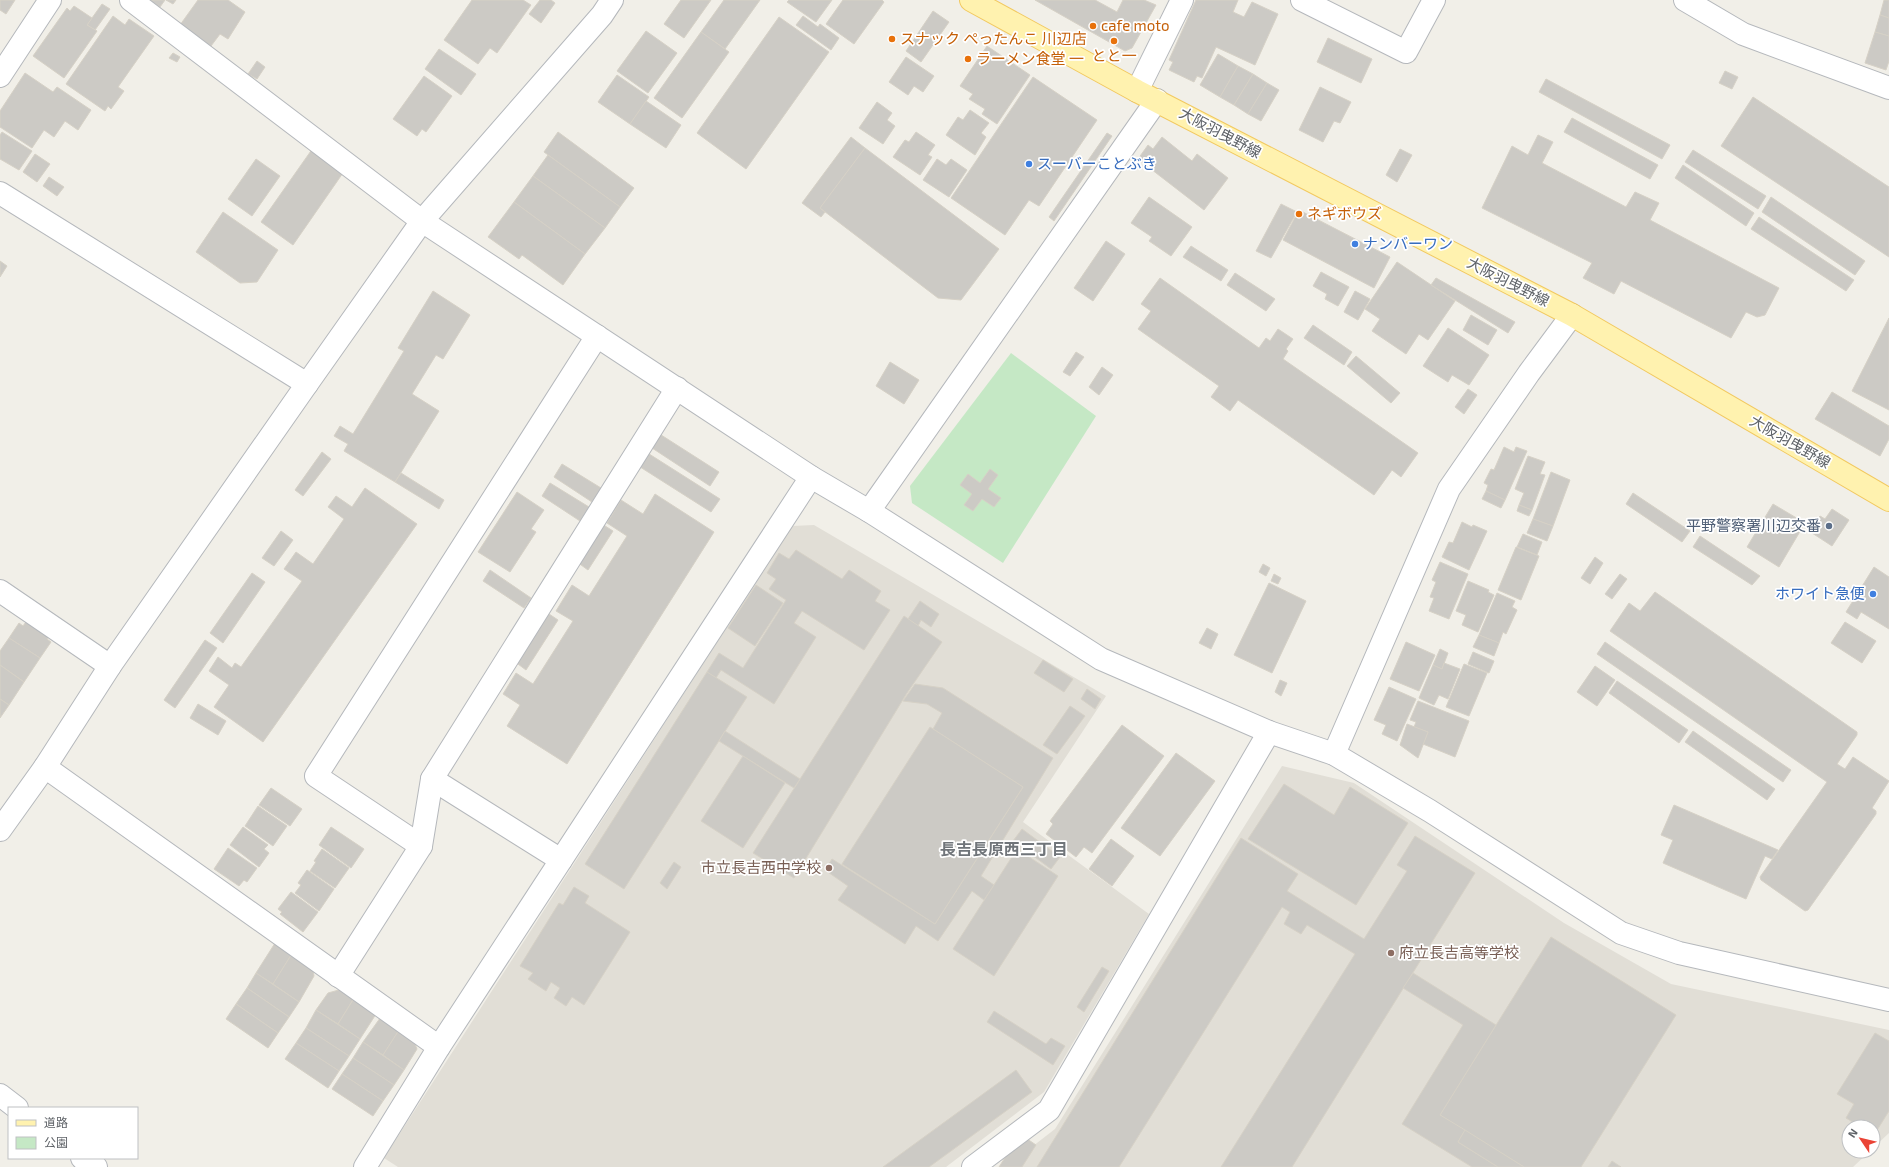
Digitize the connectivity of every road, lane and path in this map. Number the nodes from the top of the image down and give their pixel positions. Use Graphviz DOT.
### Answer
graph roads {
  1 [pos="50,0"];
  2 [pos="131,0"];
  3 [pos="612,0"];
  4 [pos="971,0"];
  5 [pos="1182,0"];
  6 [pos="1302,0"];
  7 [pos="1434,0"];
  8 [pos="1685,0"];
  9 [pos="0,76"];
  10 [pos="1889,88"];
  11 [pos="1137,91"];
  12 [pos="1157,100"];
  13 [pos="0,192"];
  14 [pos="422,221"];
  15 [pos="1572,315"];
  16 [pos="598,336"];
  17 [pos="307,384"];
  18 [pos="677,388"];
  19 [pos="810,477"];
  20 [pos="1887,497"];
  21 [pos="869,511"];
  22 [pos="0,591"];
  23 [pos="110,666"];
  24 [pos="1269,732"];
  25 [pos="1334,754"];
  26 [pos="45,767"];
  27 [pos="432,779"];
  28 [pos="0,830"];
  29 [pos="422,846"];
  30 [pos="561,860"];
  31 [pos="338,976"];
  32 [pos="1889,1000"];
  33 [pos="438,1047"];
  34 [pos="0,1095"];
  35 [pos="16,1107"];
  36 [pos="84,1159"];
  37 [pos="96,1167"];
  38 [pos="365,1167"];
  39 [pos="973,1167"];
  1 -- 9 [label="street"];
  2 -- 14 [label="street"];
  3 -- 14 [label="street"];
  4 -- 11 [label="main road, 大阪羽曳野線"];
  5 -- 11 [label="street"];
  6 -- 7 [label="street"];
  8 -- 10 [label="street"];
  11 -- 12 [label="main road, 大阪羽曳野線"];
  12 -- 15 [label="main road, 大阪羽曳野線"];
  12 -- 21 [label="street"];
  13 -- 17 [label="street"];
  14 -- 16 [label="street"];
  14 -- 17 [label="street"];
  15 -- 20 [label="main road, 大阪羽曳野線"];
  15 -- 25 [label="street"];
  16 -- 18 [label="street"];
  16 -- 29 [label="street"];
  17 -- 23 [label="street"];
  18 -- 19 [label="street"];
  18 -- 27 [label="street"];
  19 -- 21 [label="street"];
  19 -- 30 [label="street"];
  21 -- 24 [label="street"];
  22 -- 23 [label="street"];
  23 -- 26 [label="street"];
  24 -- 25 [label="street"];
  24 -- 39 [label="street"];
  25 -- 32 [label="street"];
  26 -- 28 [label="street"];
  26 -- 31 [label="street"];
  27 -- 29 [label="street"];
  27 -- 30 [label="street"];
  29 -- 31 [label="street"];
  30 -- 33 [label="street"];
  31 -- 33 [label="street"];
  33 -- 38 [label="street"];
  34 -- 35 [label="street"];
  36 -- 37 [label="street"];
}
